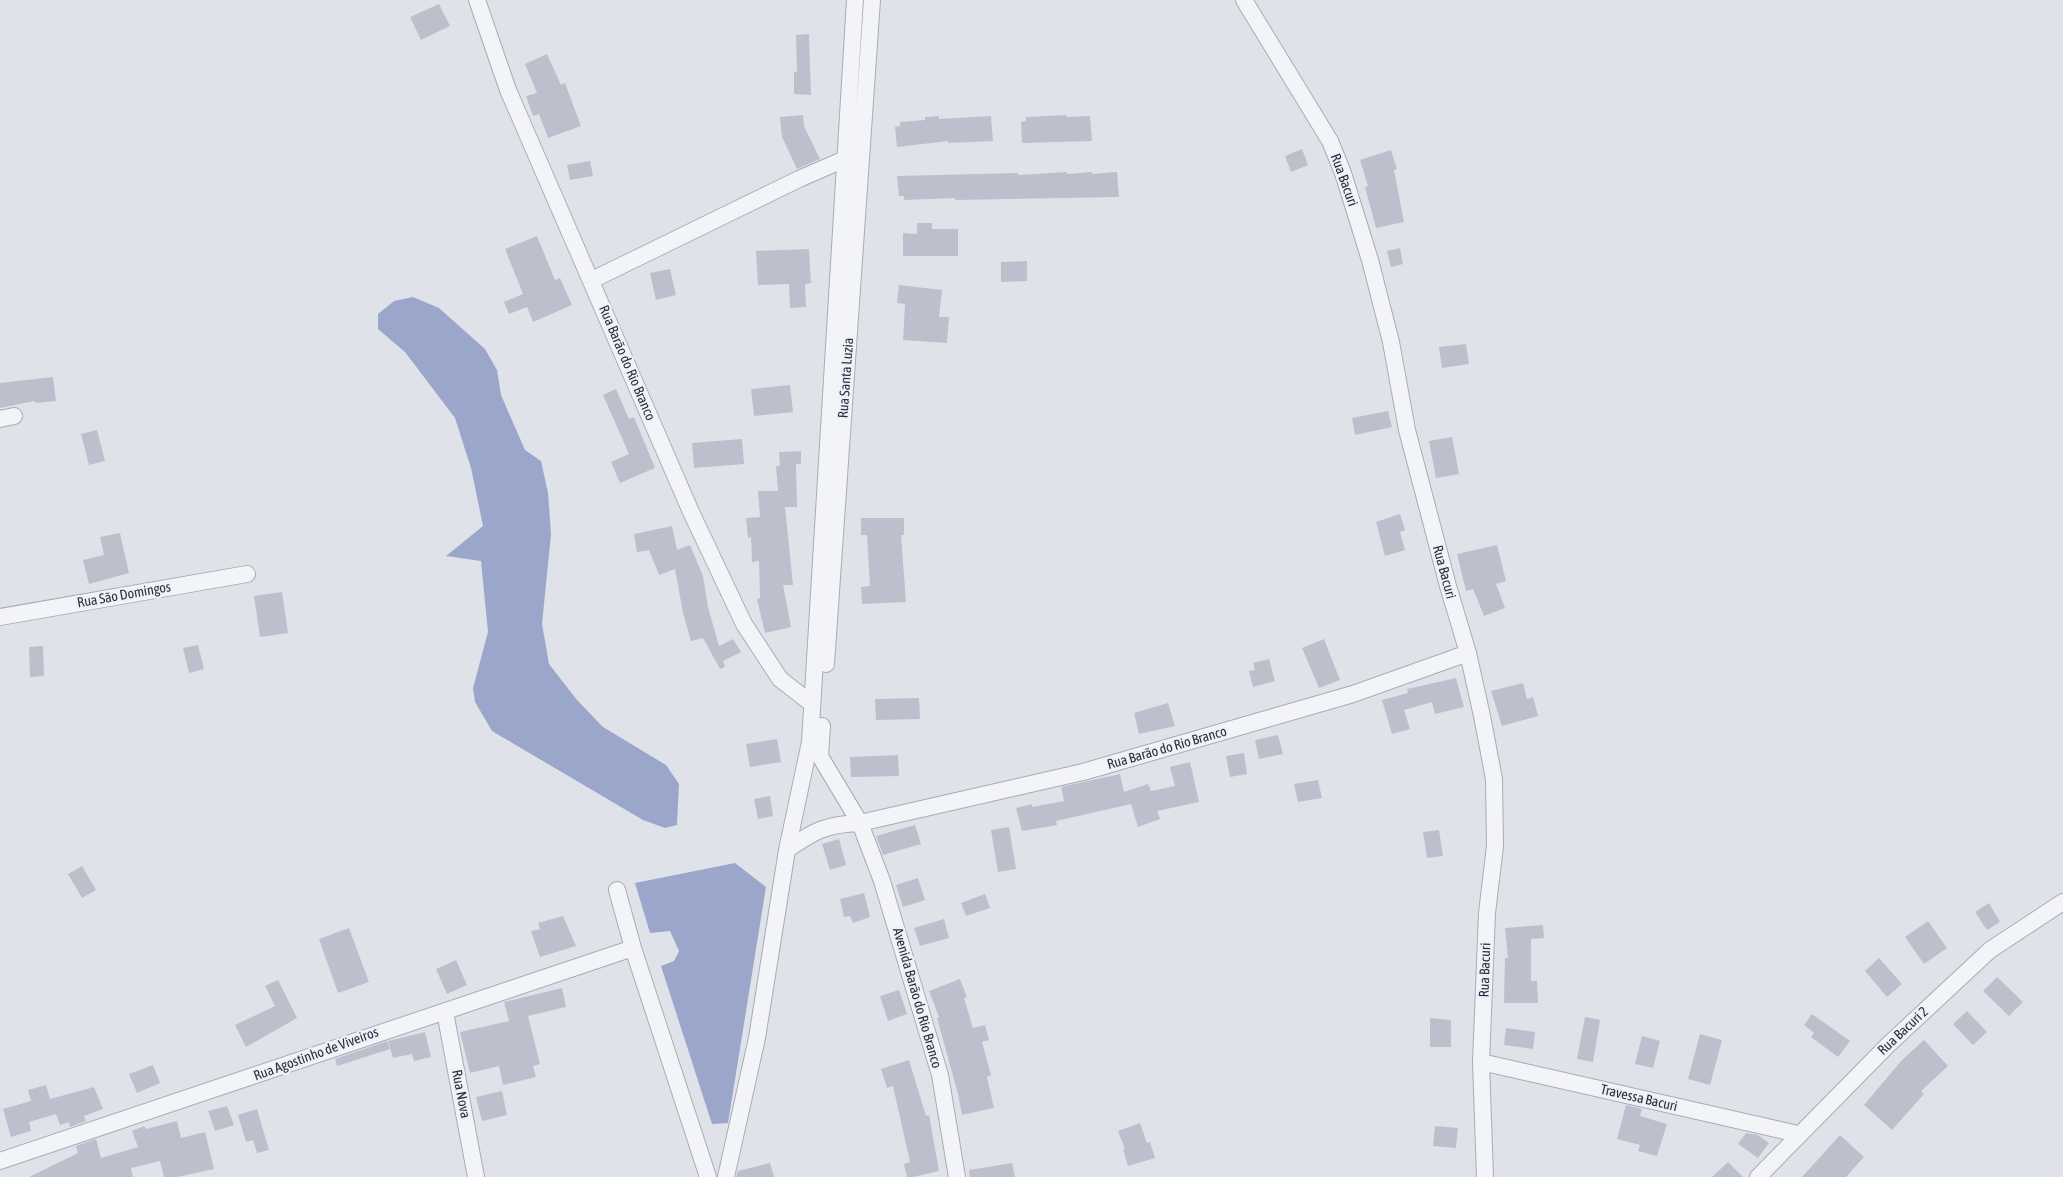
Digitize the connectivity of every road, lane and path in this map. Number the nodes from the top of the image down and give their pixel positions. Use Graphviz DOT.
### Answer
graph roads {
  1 [pos="478,0"];
  2 [pos="855,0"];
  3 [pos="872,0"];
  4 [pos="1244,0"];
  5 [pos="845,159"];
  6 [pos="860,171"];
  7 [pos="592,280"];
  8 [pos="247,574"];
  9 [pos="0,617"];
  10 [pos="1468,653"];
  11 [pos="812,704"];
  12 [pos="810,742"];
  13 [pos="820,756"];
  14 [pos="860,823"];
  15 [pos="787,850"];
  16 [pos="617,890"];
  17 [pos="2063,902"];
  18 [pos="633,948"];
  19 [pos="445,1012"];
  20 [pos="1481,1062"];
  21 [pos="1798,1134"];
  22 [pos="0,1162"];
  23 [pos="3,1177"];
  24 [pos="476,1177"];
  25 [pos="708,1177"];
  26 [pos="726,1177"];
  27 [pos="957,1177"];
  28 [pos="1485,1177"];
  29 [pos="1758,1177"];
  1 -- 7 [label="street, Rua Barão do Rio Branco"];
  2 -- 5 [label="street, Rua Santa Luzia"];
  3 -- 6 [label="street, Rua Santa Luzia"];
  4 -- 10 [label="street, Rua Bacuri"];
  5 -- 6 [label="street"];
  5 -- 7 [label="street"];
  5 -- 11 [label="street, Rua Santa Luzia"];
  6 -- 13 [label="street, Rua Santa Luzia"];
  7 -- 11 [label="street, Rua Barão do Rio Branco"];
  8 -- 9 [label="street, Rua São Domingos"];
  10 -- 14 [label="street, Rua Barão do Rio Branco"];
  10 -- 20 [label="street, Rua Bacuri"];
  11 -- 12 [label="street, Rua Santa Luzia"];
  12 -- 13 [label="street"];
  12 -- 15 [label="street"];
  13 -- 14 [label="street, Avenida Barão do Rio Branco"];
  14 -- 15 [label="street"];
  14 -- 27 [label="street, Avenida Barão do Rio Branco"];
  15 -- 26 [label="street"];
  16 -- 18 [label="street"];
  17 -- 21 [label="street, Rua Bacuri 2"];
  18 -- 19 [label="street, Rua Agostinho de Viveiros"];
  18 -- 25 [label="street"];
  19 -- 22 [label="street, Rua Agostinho de Viveiros"];
  19 -- 24 [label="street, Rua Nova"];
  20 -- 21 [label="street, Travessa Bacuri"];
  20 -- 28 [label="street, Rua Bacuri"];
  21 -- 29 [label="street, Rua Bacuri 2"];
  22 -- 23 [label="street"];
}
